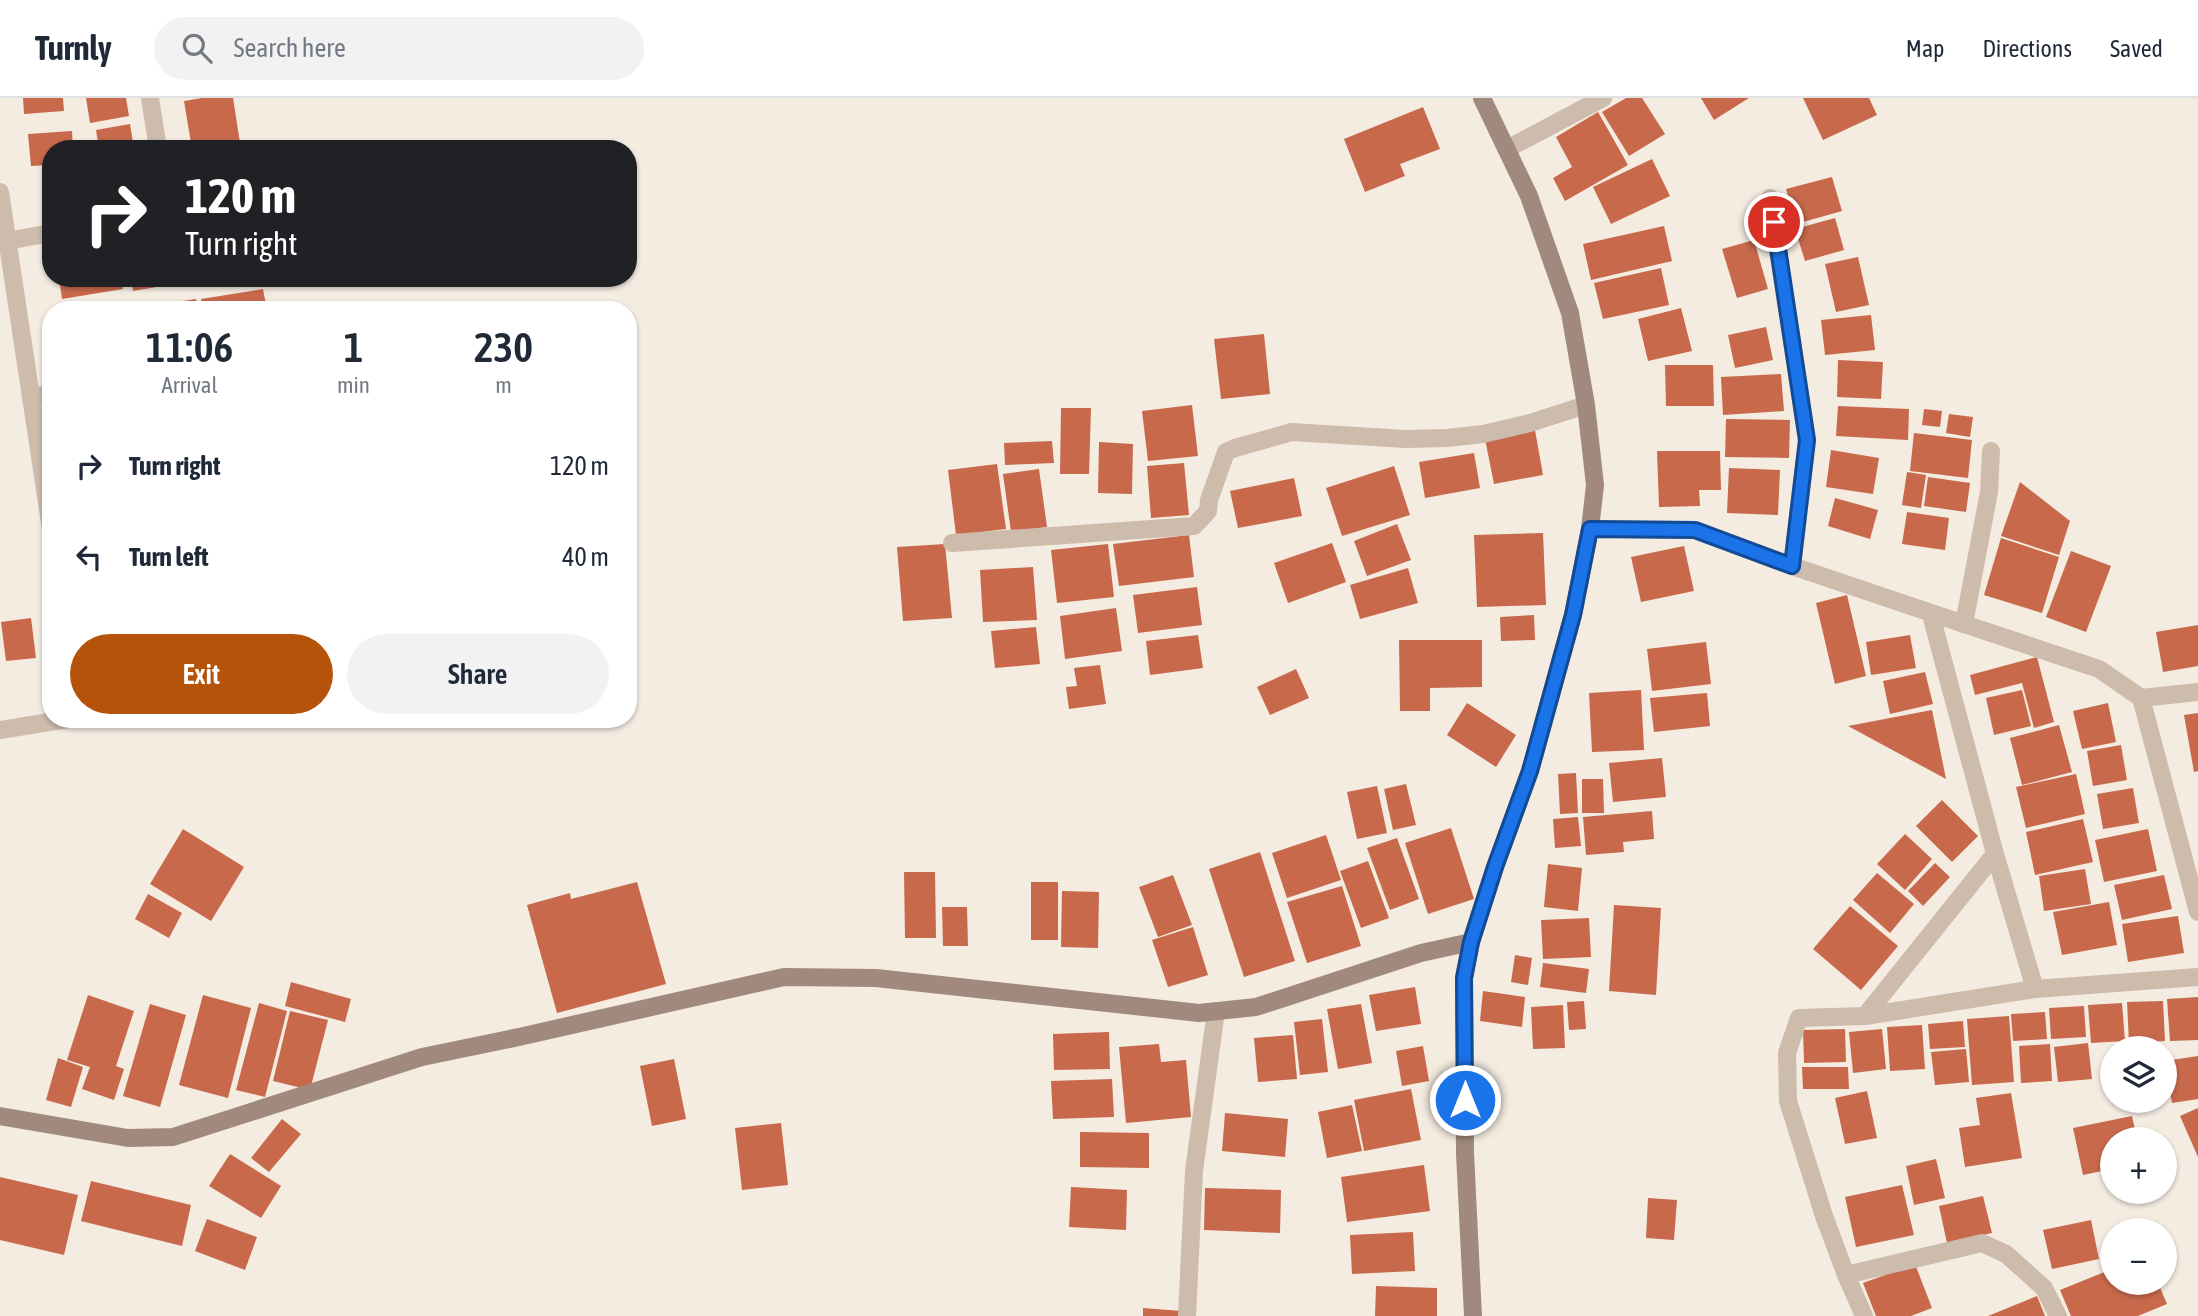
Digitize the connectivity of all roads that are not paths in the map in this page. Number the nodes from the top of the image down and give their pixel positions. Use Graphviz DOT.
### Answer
graph roads {
  1 [pos="150,98"];
  2 [pos="1482,98"];
  3 [pos="1604,98"];
  4 [pos="157,140"];
  5 [pos="1507,149"];
  6 [pos="0,192"];
  7 [pos="1770,198"];
  8 [pos="42,235"];
  9 [pos="7,241"];
  10 [pos="42,396"];
  11 [pos="31,398"];
  12 [pos="1586,405"];
  13 [pos="1991,451"];
  14 [pos="42,470"];
  15 [pos="1590,529"];
  16 [pos="951,543"];
  17 [pos="1792,566"];
  18 [pos="1931,615"];
  19 [pos="1964,624"];
  20 [pos="2198,692"];
  21 [pos="2141,698"];
  22 [pos="42,723"];
  23 [pos="0,730"];
  24 [pos="1995,854"];
  25 [pos="2190,859"];
  26 [pos="2198,912"];
  27 [pos="1471,942"];
  28 [pos="2198,977"];
  29 [pos="2035,989"];
  30 [pos="1216,1011"];
  31 [pos="1865,1016"];
  32 [pos="0,1116"];
  33 [pos="1846,1275"];
  34 [pos="1187,1316"];
  35 [pos="1473,1316"];
  36 [pos="1864,1316"];
  37 [pos="2059,1316"];
  1 -- 4 [label="street"];
  2 -- 5 [label="street"];
  3 -- 5 [label="street"];
  5 -- 12 [label="street"];
  6 -- 9 [label="street"];
  7 -- 17 [label="street"];
  8 -- 9 [label="street"];
  9 -- 11 [label="street"];
  10 -- 11 [label="street"];
  11 -- 14 [label="street"];
  12 -- 15 [label="street"];
  12 -- 16 [label="street"];
  13 -- 19 [label="street"];
  15 -- 17 [label="street"];
  15 -- 27 [label="street"];
  17 -- 18 [label="street"];
  18 -- 19 [label="street"];
  18 -- 24 [label="street"];
  19 -- 21 [label="street"];
  20 -- 21 [label="street"];
  21 -- 25 [label="street"];
  22 -- 23 [label="street"];
  24 -- 29 [label="street"];
  24 -- 31 [label="street"];
  25 -- 26 [label="street"];
  27 -- 30 [label="street"];
  27 -- 35 [label="street"];
  28 -- 29 [label="street"];
  29 -- 31 [label="street"];
  30 -- 32 [label="street"];
  30 -- 34 [label="street"];
  31 -- 33 [label="street"];
  33 -- 36 [label="street"];
  33 -- 37 [label="street"];
}
